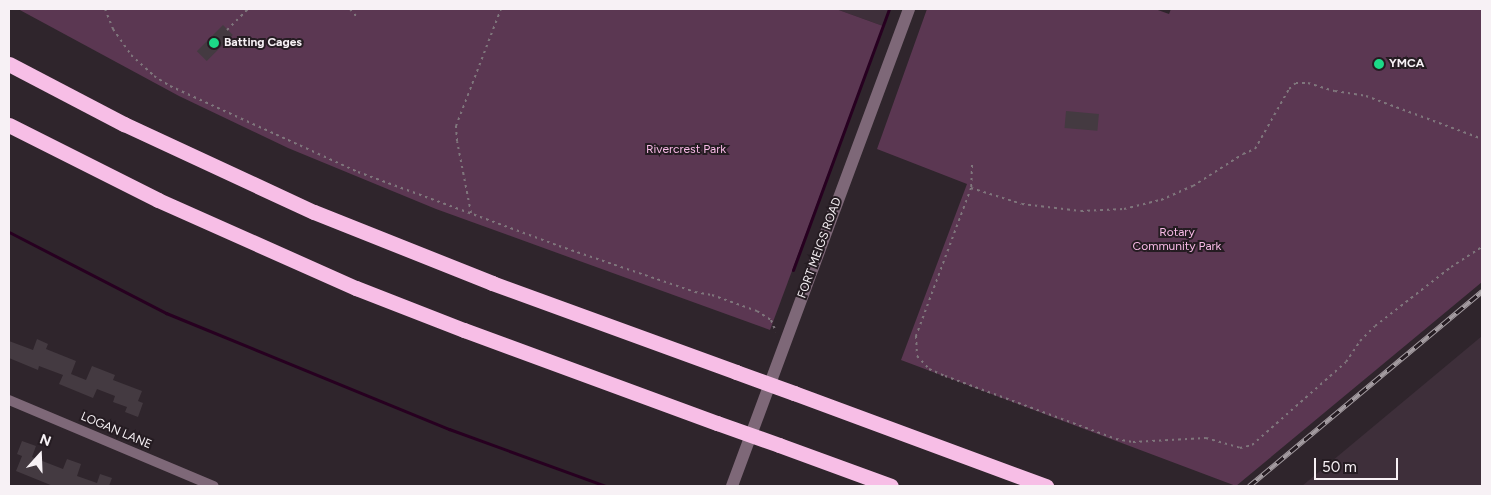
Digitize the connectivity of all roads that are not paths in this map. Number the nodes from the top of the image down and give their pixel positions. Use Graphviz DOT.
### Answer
graph roads {
  1 [pos="909,9"];
  2 [pos="9,64"];
  3 [pos="9,125"];
  4 [pos="9,400"];
  5 [pos="214,486"];
  6 [pos="732,486"];
  7 [pos="891,486"];
  8 [pos="1046,486"];
  1 -- 6 [label="street, FORT MEIGS ROAD"];
  2 -- 8 [label="highway, bridge"];
  3 -- 7 [label="highway, bridge"];
  4 -- 5 [label="street, LOGAN LANE"];
}
